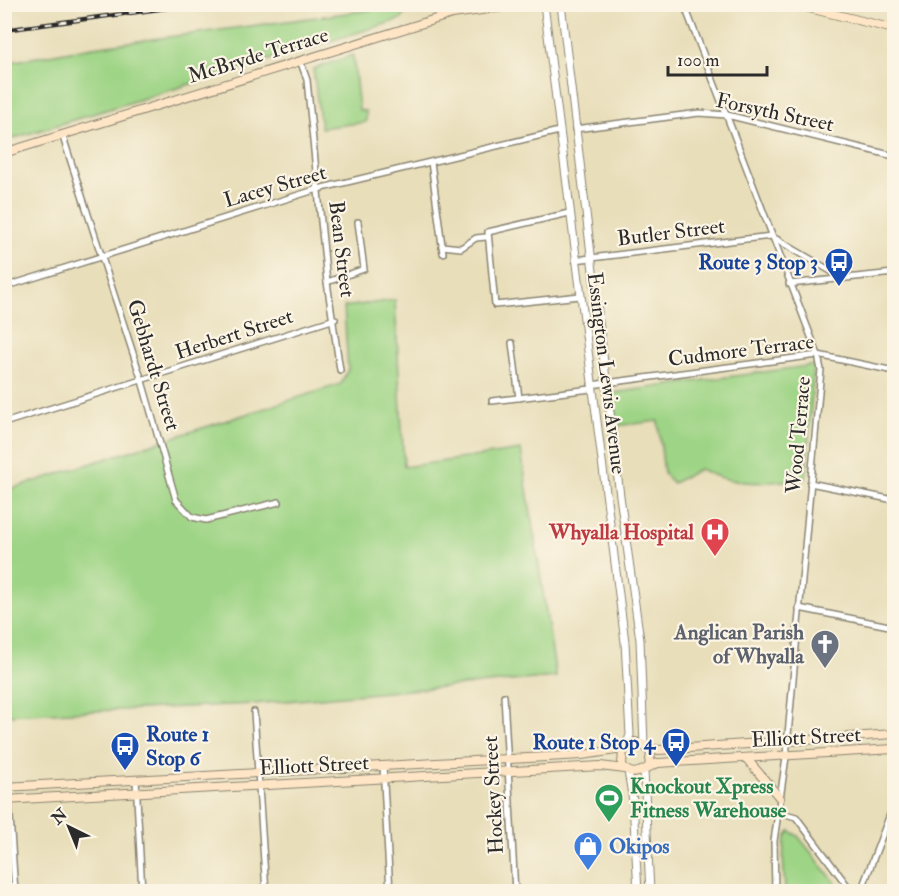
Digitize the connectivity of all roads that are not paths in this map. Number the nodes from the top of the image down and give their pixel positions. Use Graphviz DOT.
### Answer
graph roads {
  1 [pos="525,4"];
  2 [pos="544,4"];
  3 [pos="561,4"];
  4 [pos="684,4"];
  5 [pos="793,4"];
  6 [pos="894,29"];
  7 [pos="300,60"];
  8 [pos="727,115"];
  9 [pos="575,129"];
  10 [pos="559,131"];
  11 [pos="62,134"];
  12 [pos="4,153"];
  13 [pos="894,156"];
  14 [pos="431,162"];
  15 [pos="318,189"];
  16 [pos="569,213"];
  17 [pos="357,222"];
  18 [pos="771,236"];
  19 [pos="486,237"];
  20 [pos="442,246"];
  21 [pos="443,254"];
  22 [pos="101,256"];
  23 [pos="592,258"];
  24 [pos="575,260"];
  25 [pos="894,273"];
  26 [pos="841,277"];
  27 [pos="327,282"];
  28 [pos="789,284"];
  29 [pos="4,287"];
  30 [pos="580,296"];
  31 [pos="335,319"];
  32 [pos="512,343"];
  33 [pos="818,355"];
  34 [pos="340,370"];
  35 [pos="894,371"];
  36 [pos="142,381"];
  37 [pos="606,383"];
  38 [pos="591,387"];
  39 [pos="519,398"];
  40 [pos="492,401"];
  41 [pos="4,423"];
  42 [pos="810,483"];
  43 [pos="894,500"];
  44 [pos="279,502"];
  45 [pos="799,608"];
  46 [pos="894,627"];
  47 [pos="504,696"];
  48 [pos="254,712"];
  49 [pos="894,734"];
  50 [pos="787,741"];
  51 [pos="646,746"];
  52 [pos="624,748"];
  53 [pos="894,749"];
  54 [pos="507,758"];
  55 [pos="746,758"];
  56 [pos="786,758"];
  57 [pos="383,765"];
  58 [pos="646,769"];
  59 [pos="627,770"];
  60 [pos="508,772"];
  61 [pos="258,773"];
  62 [pos="136,779"];
  63 [pos="383,779"];
  64 [pos="260,786"];
  65 [pos="6,787"];
  66 [pos="136,793"];
  67 [pos="780,798"];
  68 [pos="7,800"];
  69 [pos="894,804"];
  70 [pos="778,812"];
  71 [pos="15,891"];
  72 [pos="142,891"];
  73 [pos="267,891"];
  74 [pos="390,891"];
  75 [pos="514,891"];
  76 [pos="638,891"];
  77 [pos="650,891"];
  78 [pos="775,891"];
  79 [pos="854,891"];
  1 -- 7 [label="main road, McBryde Terrace"];
  2 -- 10 [label="street, Essington Lewis Avenue"];
  3 -- 9 [label="street, Essington Lewis Avenue"];
  4 -- 8 [label="street, Wood Terrace"];
  5 -- 6 [label="main road"];
  7 -- 11 [label="main road, McBryde Terrace"];
  7 -- 15 [label="street, Bean Street"];
  8 -- 9 [label="street, Forsyth Street"];
  8 -- 13 [label="street, Forsyth Street"];
  8 -- 18 [label="street, Wood Terrace"];
  9 -- 10 [label="street"];
  9 -- 23 [label="street, Essington Lewis Avenue"];
  10 -- 14 [label="street, Lacey Street"];
  10 -- 16 [label="street, Essington Lewis Avenue"];
  11 -- 12 [label="main road, McBryde Terrace"];
  11 -- 22 [label="street, Gebhardt Street"];
  14 -- 15 [label="street, Lacey Street"];
  14 -- 20 [label="street"];
  15 -- 22 [label="street, Lacey Street"];
  15 -- 27 [label="street, Bean Street"];
  16 -- 19 [label="street"];
  16 -- 24 [label="street, Essington Lewis Avenue"];
  17 -- 27 [label="street"];
  18 -- 23 [label="street, Butler Street"];
  18 -- 26 [label="street"];
  18 -- 28 [label="street, Wood Terrace"];
  19 -- 20 [label="street"];
  19 -- 30 [label="street"];
  20 -- 21 [label="street"];
  22 -- 29 [label="street, Lacey Street"];
  22 -- 36 [label="street, Gebhardt Street"];
  23 -- 24 [label="street, Butler Street"];
  23 -- 37 [label="street, Essington Lewis Avenue"];
  24 -- 30 [label="street, Essington Lewis Avenue"];
  25 -- 26 [label="street"];
  26 -- 28 [label="street"];
  27 -- 31 [label="street, Bean Street"];
  28 -- 33 [label="street, Wood Terrace"];
  30 -- 38 [label="street, Essington Lewis Avenue"];
  31 -- 34 [label="street, Bean Street"];
  31 -- 36 [label="street, Herbert Street"];
  32 -- 39 [label="street"];
  33 -- 35 [label="street, Cudmore Terrace"];
  33 -- 37 [label="street, Cudmore Terrace"];
  33 -- 42 [label="street, Wood Terrace"];
  36 -- 41 [label="street, Herbert Street"];
  36 -- 44 [label="street, Gebhardt Street"];
  37 -- 38 [label="street, Cudmore Terrace"];
  37 -- 51 [label="street, Essington Lewis Avenue"];
  38 -- 39 [label="street, Cudmore Terrace"];
  38 -- 52 [label="street, Essington Lewis Avenue"];
  39 -- 40 [label="street, Cudmore Terrace"];
  42 -- 43 [label="street"];
  42 -- 45 [label="street, Wood Terrace"];
  45 -- 46 [label="street"];
  45 -- 50 [label="street, Wood Terrace"];
  47 -- 54 [label="street, Hockey Street"];
  48 -- 61 [label="street"];
  49 -- 50 [label="main road, Elliott Street"];
  50 -- 51 [label="main road, Elliott Street"];
  50 -- 56 [label="street, Wood Terrace"];
  51 -- 52 [label="main road"];
  51 -- 58 [label="main road"];
  52 -- 54 [label="main road, Elliott Street"];
  52 -- 59 [label="main road"];
  53 -- 56 [label="main road, Elliott Street"];
  54 -- 57 [label="main road, Elliott Street"];
  54 -- 60 [label="street, Hockey Street"];
  55 -- 56 [label="main road, Elliott Street"];
  55 -- 58 [label="main road, Elliott Street"];
  55 -- 67 [label="main road"];
  56 -- 67 [label="street, Wood Terrace"];
  57 -- 61 [label="main road, Elliott Street"];
  57 -- 63 [label="street"];
  58 -- 59 [label="main road"];
  58 -- 77 [label="street"];
  59 -- 60 [label="main road, Elliott Street"];
  59 -- 76 [label="street"];
  60 -- 63 [label="main road, Elliott Street"];
  60 -- 75 [label="street, Hockey Street"];
  61 -- 62 [label="main road, Elliott Street"];
  61 -- 64 [label="street"];
  62 -- 65 [label="main road, Elliott Street"];
  62 -- 66 [label="street"];
  63 -- 64 [label="main road, Elliott Street"];
  63 -- 74 [label="street"];
  64 -- 66 [label="main road, Elliott Street"];
  64 -- 73 [label="street"];
  65 -- 68 [label="street"];
  66 -- 68 [label="main road, Elliott Street"];
  66 -- 72 [label="street"];
  67 -- 70 [label="street, Wood Terrace"];
  68 -- 71 [label="street"];
  69 -- 79 [label="street"];
  70 -- 78 [label="street, Wood Terrace"];
  70 -- 79 [label="street"];
}
